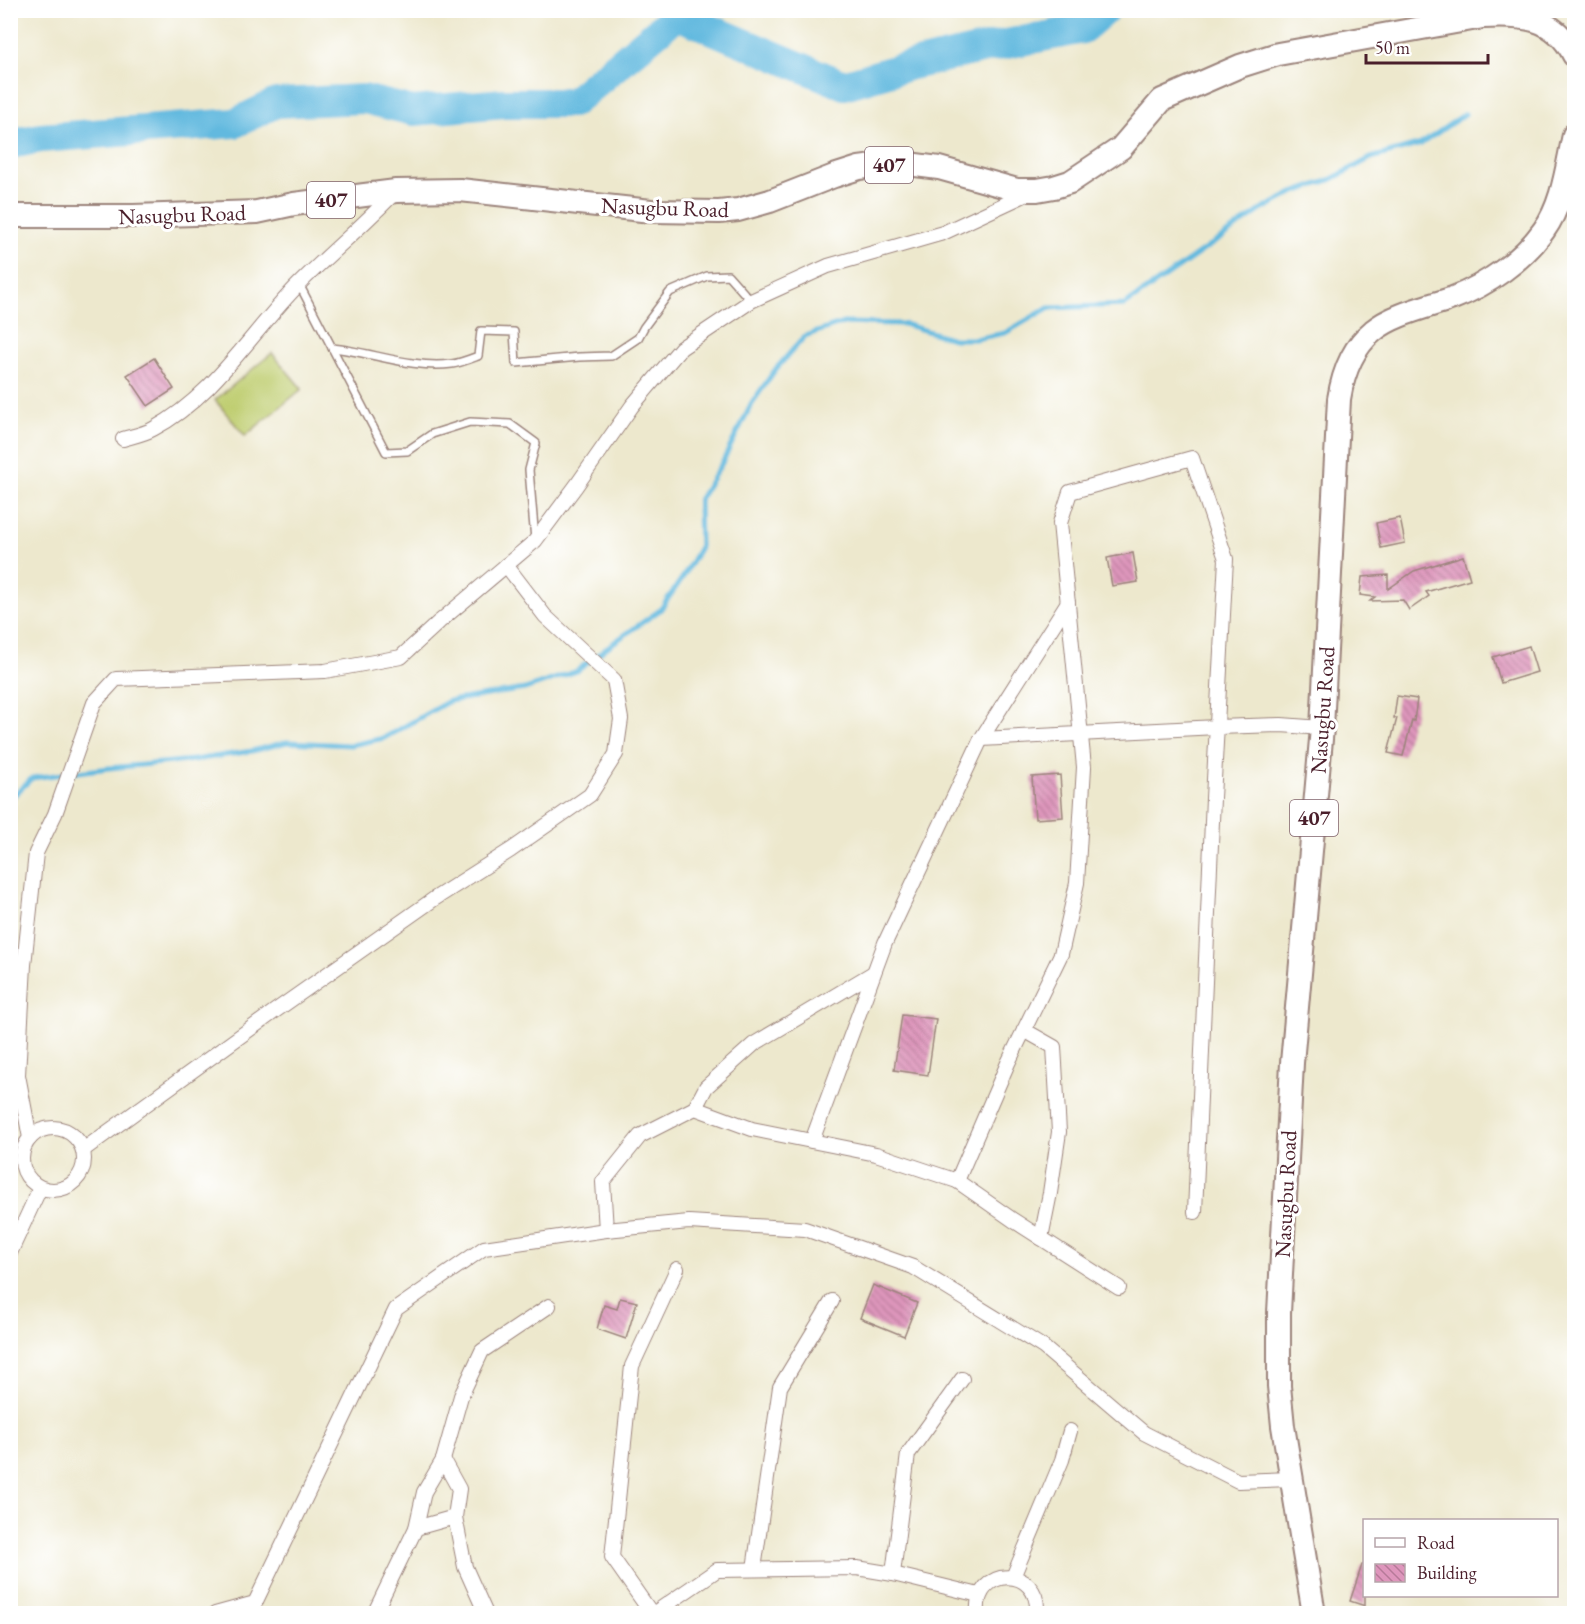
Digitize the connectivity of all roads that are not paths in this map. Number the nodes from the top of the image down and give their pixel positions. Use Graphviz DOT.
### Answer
graph roads {
  1 [pos="1575,55"];
  2 [pos="1575,135"];
  3 [pos="1037,190"];
  4 [pos="396,191"];
  5 [pos="10,216"];
  6 [pos="299,284"];
  7 [pos="751,300"];
  8 [pos="332,348"];
  9 [pos="123,439"];
  10 [pos="535,541"];
  11 [pos="506,565"];
  12 [pos="1068,602"];
  13 [pos="1217,727"];
  14 [pos="1322,728"];
  15 [pos="1081,734"];
  16 [pos="981,739"];
  17 [pos="873,973"];
  18 [pos="1024,1030"];
  19 [pos="695,1108"];
  20 [pos="30,1138"];
  21 [pos="812,1141"];
  22 [pos="83,1150"];
  23 [pos="957,1181"];
  24 [pos="40,1188"];
  25 [pos="1194,1212"];
  26 [pos="606,1230"];
  27 [pos="1041,1238"];
  28 [pos="10,1253"];
  29 [pos="677,1269"];
  30 [pos="1119,1288"];
  31 [pos="832,1300"];
  32 [pos="549,1306"];
  33 [pos="962,1379"];
  34 [pos="1070,1431"];
  35 [pos="443,1460"];
  36 [pos="1292,1479"];
  37 [pos="455,1517"];
  38 [pos="416,1528"];
  39 [pos="754,1569"];
  40 [pos="893,1575"];
  41 [pos="1013,1577"];
  42 [pos="979,1595"];
  43 [pos="215,1614"];
  44 [pos="374,1614"];
  45 [pos="486,1614"];
  46 [pos="652,1614"];
  47 [pos="978,1614"];
  48 [pos="1037,1614"];
  49 [pos="1314,1614"];
  1 -- 3 [label="main road, Nasugbu Road / 407"];
  2 -- 14 [label="main road, Nasugbu Road / 407"];
  3 -- 4 [label="main road, Nasugbu Road / 407"];
  3 -- 7 [label="street"];
  4 -- 5 [label="main road, Nasugbu Road / 407"];
  4 -- 6 [label="street"];
  6 -- 8 [label="lane"];
  6 -- 9 [label="street"];
  7 -- 8 [label="lane"];
  7 -- 10 [label="street"];
  8 -- 10 [label="lane"];
  10 -- 11 [label="street"];
  11 -- 20 [label="street"];
  11 -- 22 [label="street"];
  12 -- 13 [label="street"];
  12 -- 15 [label="street"];
  12 -- 16 [label="street"];
  13 -- 14 [label="street"];
  13 -- 15 [label="street"];
  13 -- 25 [label="street"];
  14 -- 36 [label="main road, Nasugbu Road / 407"];
  15 -- 16 [label="street"];
  15 -- 18 [label="street"];
  16 -- 17 [label="street"];
  17 -- 19 [label="street"];
  17 -- 21 [label="street"];
  18 -- 23 [label="street"];
  18 -- 27 [label="street"];
  19 -- 21 [label="street"];
  19 -- 26 [label="street"];
  20 -- 22 [label="street"];
  20 -- 24 [label="street"];
  21 -- 23 [label="street"];
  22 -- 24 [label="street"];
  23 -- 27 [label="street"];
  24 -- 28 [label="street"];
  26 -- 36 [label="street"];
  26 -- 43 [label="street"];
  27 -- 30 [label="street"];
  29 -- 46 [label="street"];
  31 -- 39 [label="street"];
  32 -- 35 [label="street"];
  33 -- 40 [label="street"];
  34 -- 41 [label="street"];
  35 -- 37 [label="street"];
  35 -- 38 [label="street"];
  36 -- 49 [label="main road, Nasugbu Road / 407"];
  37 -- 38 [label="street"];
  37 -- 45 [label="street"];
  38 -- 44 [label="street"];
  39 -- 40 [label="street"];
  39 -- 46 [label="street"];
  40 -- 42 [label="street"];
  41 -- 42 [label="street"];
  41 -- 48 [label="street"];
  42 -- 47 [label="street"];
}
